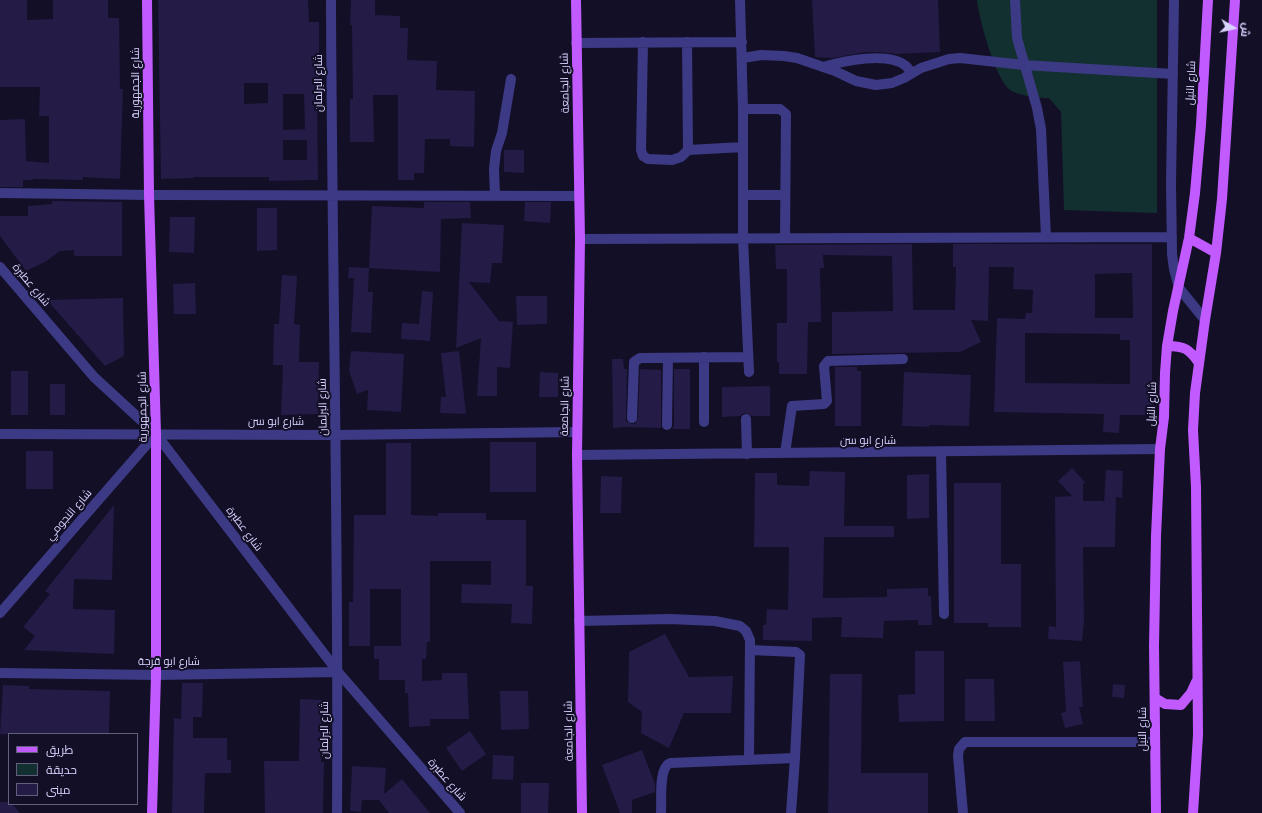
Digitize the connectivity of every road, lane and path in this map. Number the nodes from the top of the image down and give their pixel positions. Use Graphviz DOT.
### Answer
graph roads {
  1 [pos="147,0"];
  2 [pos="331,0"];
  3 [pos="576,0"];
  4 [pos="740,0"];
  5 [pos="1014,0"];
  6 [pos="1174,0"];
  7 [pos="1208,0"];
  8 [pos="1235,0"];
  9 [pos="643,42"];
  10 [pos="687,42"];
  11 [pos="742,42"];
  12 [pos="576,43"];
  13 [pos="743,58"];
  14 [pos="1024,65"];
  15 [pos="823,67"];
  16 [pos="912,73"];
  17 [pos="1173,74"];
  18 [pos="511,79"];
  19 [pos="743,110"];
  20 [pos="743,147"];
  21 [pos="688,150"];
  22 [pos="0,193"];
  23 [pos="149,195"];
  24 [pos="332,195"];
  25 [pos="743,195"];
  26 [pos="784,195"];
  27 [pos="495,196"];
  28 [pos="578,196"];
  29 [pos="1046,237"];
  30 [pos="1172,237"];
  31 [pos="742,238"];
  32 [pos="785,238"];
  33 [pos="1189,238"];
  34 [pos="580,239"];
  35 [pos="1216,253"];
  36 [pos="0,267"];
  37 [pos="1179,288"];
  38 [pos="1205,320"];
  39 [pos="1167,346"];
  40 [pos="704,357"];
  41 [pos="748,357"];
  42 [pos="668,358"];
  43 [pos="904,359"];
  44 [pos="1199,363"];
  45 [pos="749,372"];
  46 [pos="632,418"];
  47 [pos="746,419"];
  48 [pos="704,422"];
  49 [pos="667,425"];
  50 [pos="576,432"];
  51 [pos="0,434"];
  52 [pos="156,434"];
  53 [pos="335,435"];
  54 [pos="1160,449"];
  55 [pos="941,452"];
  56 [pos="786,453"];
  57 [pos="747,454"];
  58 [pos="577,455"];
  59 [pos="0,613"];
  60 [pos="944,614"];
  61 [pos="579,621"];
  62 [pos="750,650"];
  63 [pos="338,672"];
  64 [pos="0,673"];
  65 [pos="156,675"];
  66 [pos="1198,679"];
  67 [pos="1155,698"];
  68 [pos="1155,742"];
  69 [pos="795,758"];
  70 [pos="749,760"];
  71 [pos="152,813"];
  72 [pos="337,813"];
  73 [pos="460,813"];
  74 [pos="582,813"];
  75 [pos="662,813"];
  76 [pos="791,813"];
  77 [pos="963,813"];
  78 [pos="1156,813"];
  79 [pos="1193,813"];
  1 -- 23 [label="main road, شارع الجمهورية"];
  2 -- 24 [label="street, شارع البرلمان"];
  3 -- 12 [label="main road, شارع الجامعة"];
  4 -- 11 [label="street"];
  5 -- 14 [label="street"];
  6 -- 17 [label="street"];
  7 -- 33 [label="main road, شارع النيل"];
  8 -- 35 [label="main road"];
  9 -- 10 [label="street"];
  9 -- 12 [label="street"];
  9 -- 21 [label="street"];
  10 -- 11 [label="street"];
  10 -- 21 [label="street"];
  11 -- 13 [label="street"];
  12 -- 28 [label="main road, شارع الجامعة"];
  13 -- 15 [label="street"];
  13 -- 19 [label="street"];
  14 -- 16 [label="street"];
  14 -- 17 [label="street"];
  14 -- 29 [label="street"];
  15 -- 16 [label="street"];
  15 -- 16 [label="street"];
  17 -- 30 [label="street"];
  18 -- 27 [label="street"];
  19 -- 20 [label="street"];
  19 -- 26 [label="street"];
  20 -- 21 [label="street"];
  20 -- 25 [label="street"];
  22 -- 23 [label="street"];
  23 -- 24 [label="street"];
  23 -- 52 [label="main road, شارع الجمهورية"];
  24 -- 27 [label="street"];
  24 -- 53 [label="street, شارع البرلمان"];
  25 -- 26 [label="street"];
  25 -- 31 [label="street"];
  26 -- 32 [label="street"];
  27 -- 28 [label="street"];
  28 -- 34 [label="main road, شارع الجامعة"];
  29 -- 30 [label="street"];
  29 -- 32 [label="street"];
  30 -- 37 [label="street"];
  31 -- 32 [label="street"];
  31 -- 34 [label="street"];
  31 -- 41 [label="street"];
  33 -- 35 [label="main road"];
  33 -- 37 [label="main road, شارع النيل"];
  34 -- 50 [label="main road, شارع الجامعة"];
  35 -- 38 [label="main road"];
  36 -- 52 [label="street, شارع عطبرة"];
  37 -- 38 [label="street"];
  37 -- 39 [label="main road, شارع النيل"];
  38 -- 44 [label="main road"];
  39 -- 44 [label="main road"];
  39 -- 54 [label="main road, شارع النيل"];
  40 -- 41 [label="street"];
  40 -- 42 [label="street"];
  40 -- 48 [label="street"];
  41 -- 45 [label="street"];
  42 -- 46 [label="street"];
  42 -- 49 [label="street"];
  43 -- 56 [label="street"];
  44 -- 66 [label="main road"];
  47 -- 57 [label="street"];
  50 -- 53 [label="street, شارع ابو سن"];
  50 -- 58 [label="main road, شارع الجامعة"];
  51 -- 52 [label="street, شارع ابو سن"];
  52 -- 53 [label="street, شارع ابو سن"];
  52 -- 59 [label="street, شارع النجومي"];
  52 -- 63 [label="street, شارع عطبرة"];
  52 -- 65 [label="main road, شارع الجمهورية"];
  53 -- 63 [label="street, شارع البرلمان"];
  54 -- 55 [label="street, شارع ابو سن"];
  54 -- 67 [label="main road, شارع النيل"];
  55 -- 56 [label="street, شارع ابو سن"];
  55 -- 60 [label="street"];
  56 -- 57 [label="street, شارع ابو سن"];
  57 -- 58 [label="street, شارع ابو سن"];
  58 -- 61 [label="main road, شارع الجامعة"];
  61 -- 62 [label="street"];
  61 -- 74 [label="main road, شارع الجامعة"];
  62 -- 69 [label="street"];
  62 -- 70 [label="street"];
  63 -- 65 [label="street, شارع ابو قرجة"];
  63 -- 72 [label="street, شارع البرلمان"];
  63 -- 73 [label="street, شارع عطبرة"];
  64 -- 65 [label="street, شارع ابو قرجة"];
  65 -- 71 [label="main road, شارع الجمهورية"];
  66 -- 67 [label="main road"];
  66 -- 79 [label="main road"];
  67 -- 68 [label="main road, شارع النيل"];
  68 -- 77 [label="street"];
  68 -- 78 [label="main road, شارع النيل"];
  69 -- 70 [label="street"];
  69 -- 76 [label="street"];
  70 -- 75 [label="street"];
}
